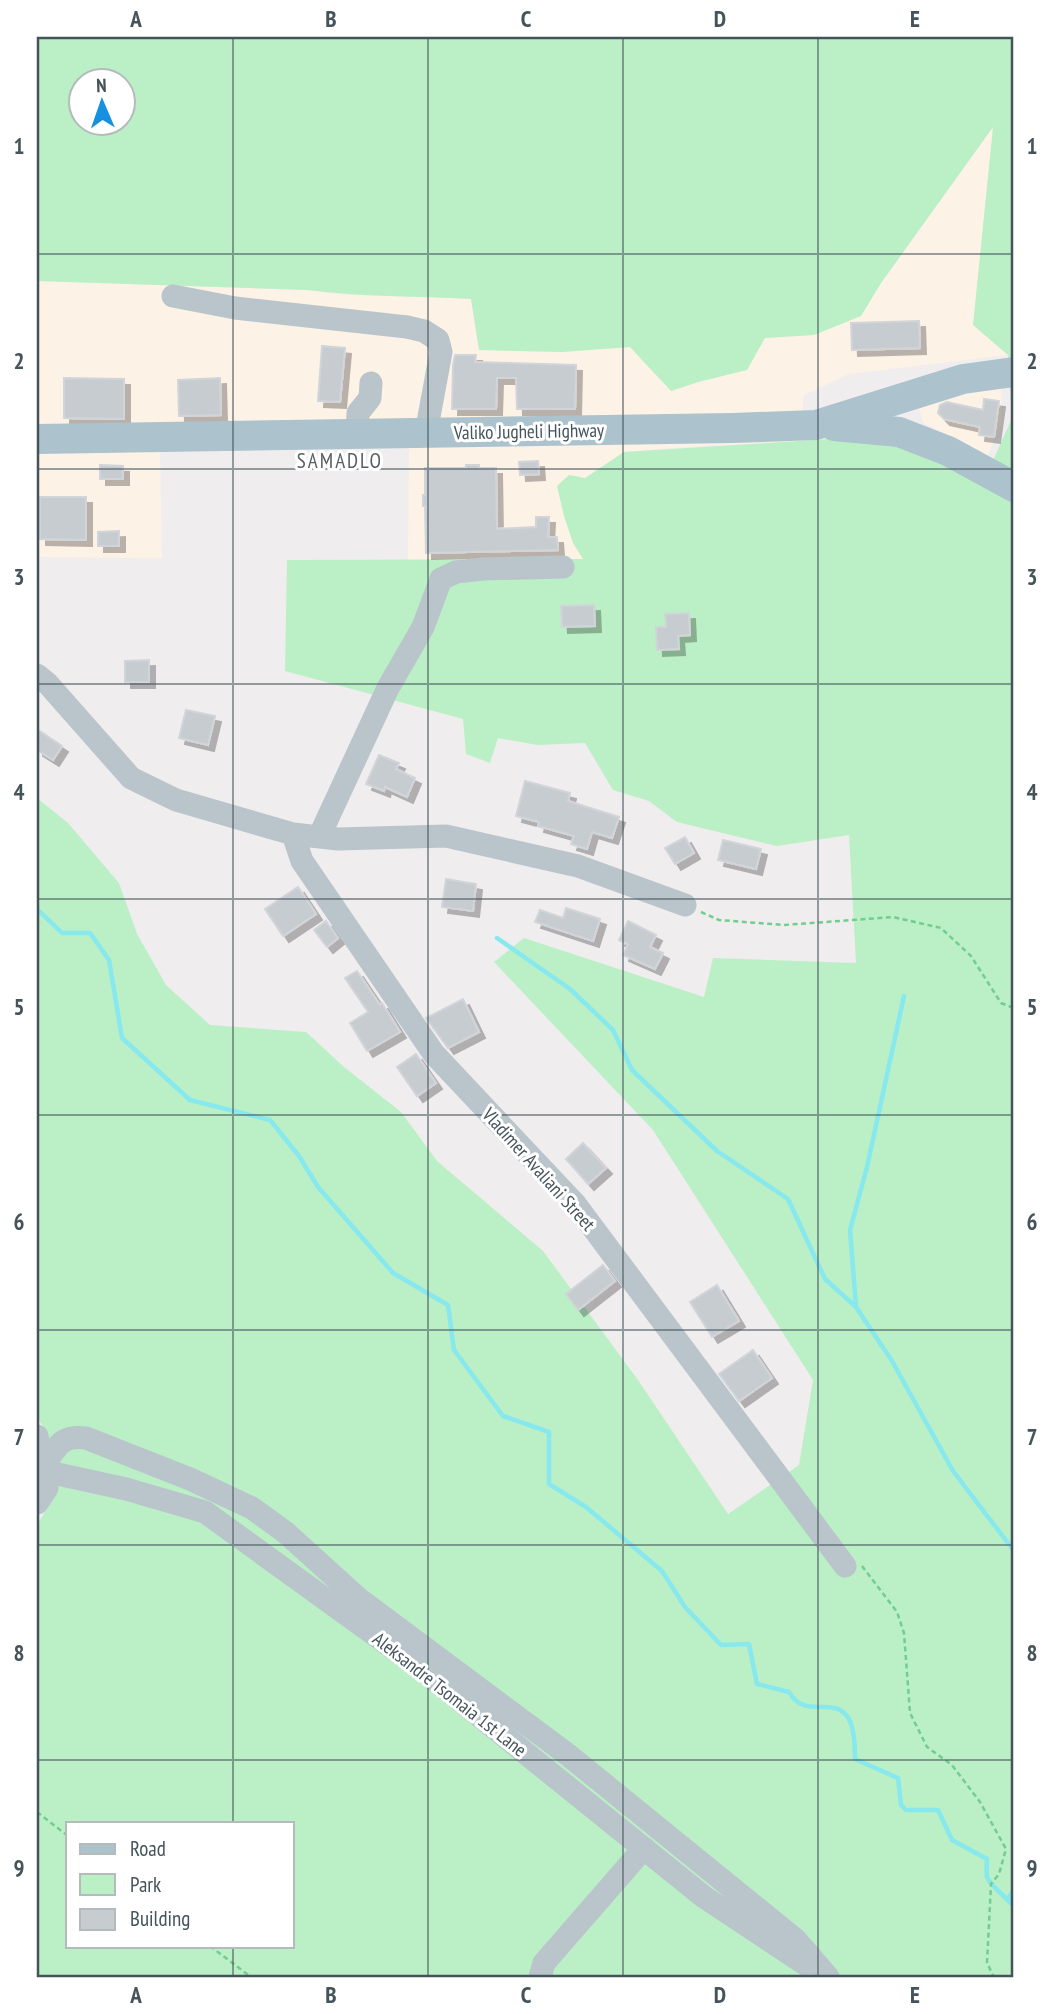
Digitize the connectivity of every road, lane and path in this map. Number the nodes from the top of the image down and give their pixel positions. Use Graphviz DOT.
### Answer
graph roads {
  1 [pos="173,296"];
  2 [pos="1014,372"];
  3 [pos="371,383"];
  4 [pos="816,425"];
  5 [pos="426,433"];
  6 [pos="357,434"];
  7 [pos="37,439"];
  8 [pos="1014,487"];
  9 [pos="563,567"];
  10 [pos="37,675"];
  11 [pos="293,834"];
  12 [pos="318,837"];
  13 [pos="685,905"];
  14 [pos="1014,1008"];
  15 [pos="37,1436"];
  16 [pos="44,1469"];
  17 [pos="37,1503"];
  18 [pos="845,1566"];
  19 [pos="37,1812"];
  20 [pos="66,1834"];
  21 [pos="644,1848"];
  22 [pos="213,1948"];
  23 [pos="251,1977"];
  24 [pos="540,1977"];
  25 [pos="827,1977"];
  26 [pos="994,1977"];
  1 -- 5 [label="street"];
  2 -- 4 [label="main road, Valiko Jugheli Highway"];
  3 -- 6 [label="street"];
  4 -- 5 [label="main road, Valiko Jugheli Highway"];
  4 -- 8 [label="main road"];
  5 -- 6 [label="main road, Valiko Jugheli Highway"];
  6 -- 7 [label="main road, Valiko Jugheli Highway"];
  9 -- 12 [label="street"];
  10 -- 11 [label="street"];
  11 -- 12 [label="street"];
  11 -- 18 [label="street, Vladimer Avaliani Street"];
  12 -- 13 [label="street"];
  13 -- 14 [label="path"];
  15 -- 16 [label="street"];
  16 -- 17 [label="street"];
  16 -- 21 [label="street, Aleksandre Tsomaia 1st Lane"];
  16 -- 25 [label="street"];
  18 -- 26 [label="path"];
  19 -- 20 [label="path"];
  21 -- 24 [label="street"];
  21 -- 25 [label="street, Aleksandre Tsomaia 1st Lane"];
  22 -- 23 [label="path"];
}
